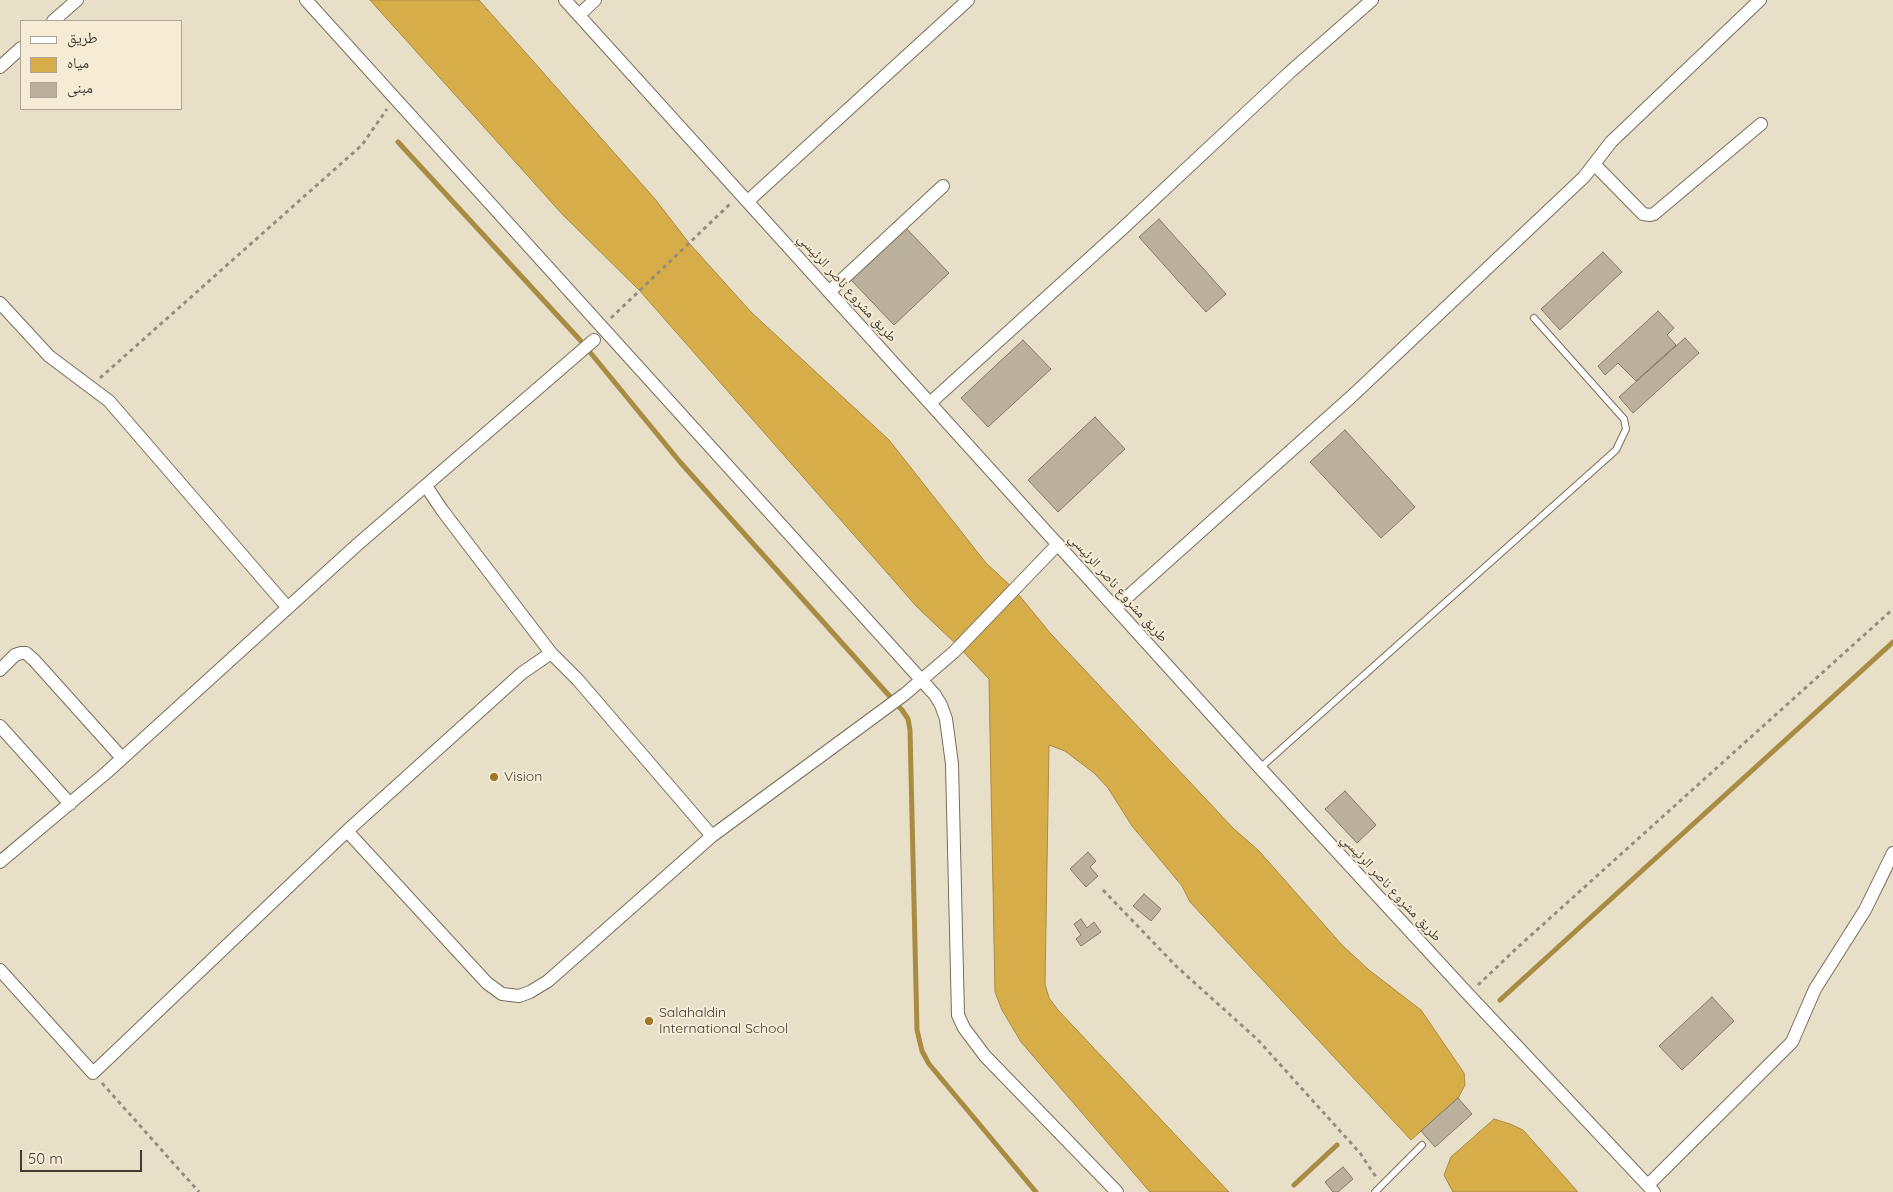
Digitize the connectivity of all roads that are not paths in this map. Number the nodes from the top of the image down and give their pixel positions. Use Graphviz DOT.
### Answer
graph roads {
  1 [pos="77,0"];
  2 [pos="306,0"];
  3 [pos="565,0"];
  4 [pos="595,0"];
  5 [pos="968,0"];
  6 [pos="1372,0"];
  7 [pos="1760,0"];
  8 [pos="579,15"];
  9 [pos="54,20"];
  10 [pos="20,49"];
  11 [pos="0,67"];
  12 [pos="1761,124"];
  13 [pos="1594,164"];
  14 [pos="943,186"];
  15 [pos="744,198"];
  16 [pos="830,291"];
  17 [pos="0,303"];
  18 [pos="1534,318"];
  19 [pos="594,340"];
  20 [pos="930,403"];
  21 [pos="426,486"];
  22 [pos="1058,544"];
  23 [pos="288,608"];
  24 [pos="1115,608"];
  25 [pos="550,653"];
  26 [pos="0,670"];
  27 [pos="922,679"];
  28 [pos="0,726"];
  29 [pos="122,758"];
  30 [pos="1260,768"];
  31 [pos="70,804"];
  32 [pos="347,831"];
  33 [pos="712,836"];
  34 [pos="1893,853"];
  35 [pos="0,862"];
  36 [pos="0,970"];
  37 [pos="1422,1145"];
  38 [pos="1651,1188"];
  39 [pos="1378,1189"];
  40 [pos="1116,1192"];
  1 -- 9 [label="street"];
  2 -- 27 [label="street"];
  3 -- 8 [label="street, طريق مشروع ناصر الرئيسي"];
  4 -- 8 [label="street"];
  5 -- 15 [label="street"];
  6 -- 20 [label="street"];
  7 -- 13 [label="street"];
  8 -- 15 [label="street, طريق مشروع ناصر الرئيسي"];
  10 -- 11 [label="street"];
  12 -- 13 [label="street"];
  13 -- 24 [label="street"];
  14 -- 16 [label="street"];
  15 -- 16 [label="street, طريق مشروع ناصر الرئيسي"];
  16 -- 20 [label="street, طريق مشروع ناصر الرئيسي"];
  17 -- 23 [label="street"];
  18 -- 30 [label="lane"];
  19 -- 21 [label="street"];
  20 -- 22 [label="street, طريق مشروع ناصر الرئيسي"];
  21 -- 23 [label="street"];
  21 -- 25 [label="street"];
  22 -- 24 [label="street, طريق مشروع ناصر الرئيسي"];
  22 -- 27 [label="street"];
  23 -- 29 [label="street"];
  24 -- 30 [label="street, طريق مشروع ناصر الرئيسي"];
  25 -- 32 [label="street"];
  25 -- 33 [label="street"];
  26 -- 29 [label="street"];
  27 -- 33 [label="street"];
  27 -- 40 [label="street"];
  28 -- 31 [label="street"];
  29 -- 31 [label="street"];
  30 -- 38 [label="street, طريق مشروع ناصر الرئيسي"];
  31 -- 35 [label="street"];
  32 -- 33 [label="street"];
  32 -- 36 [label="street"];
  34 -- 38 [label="street"];
  37 -- 39 [label="lane"];
}
